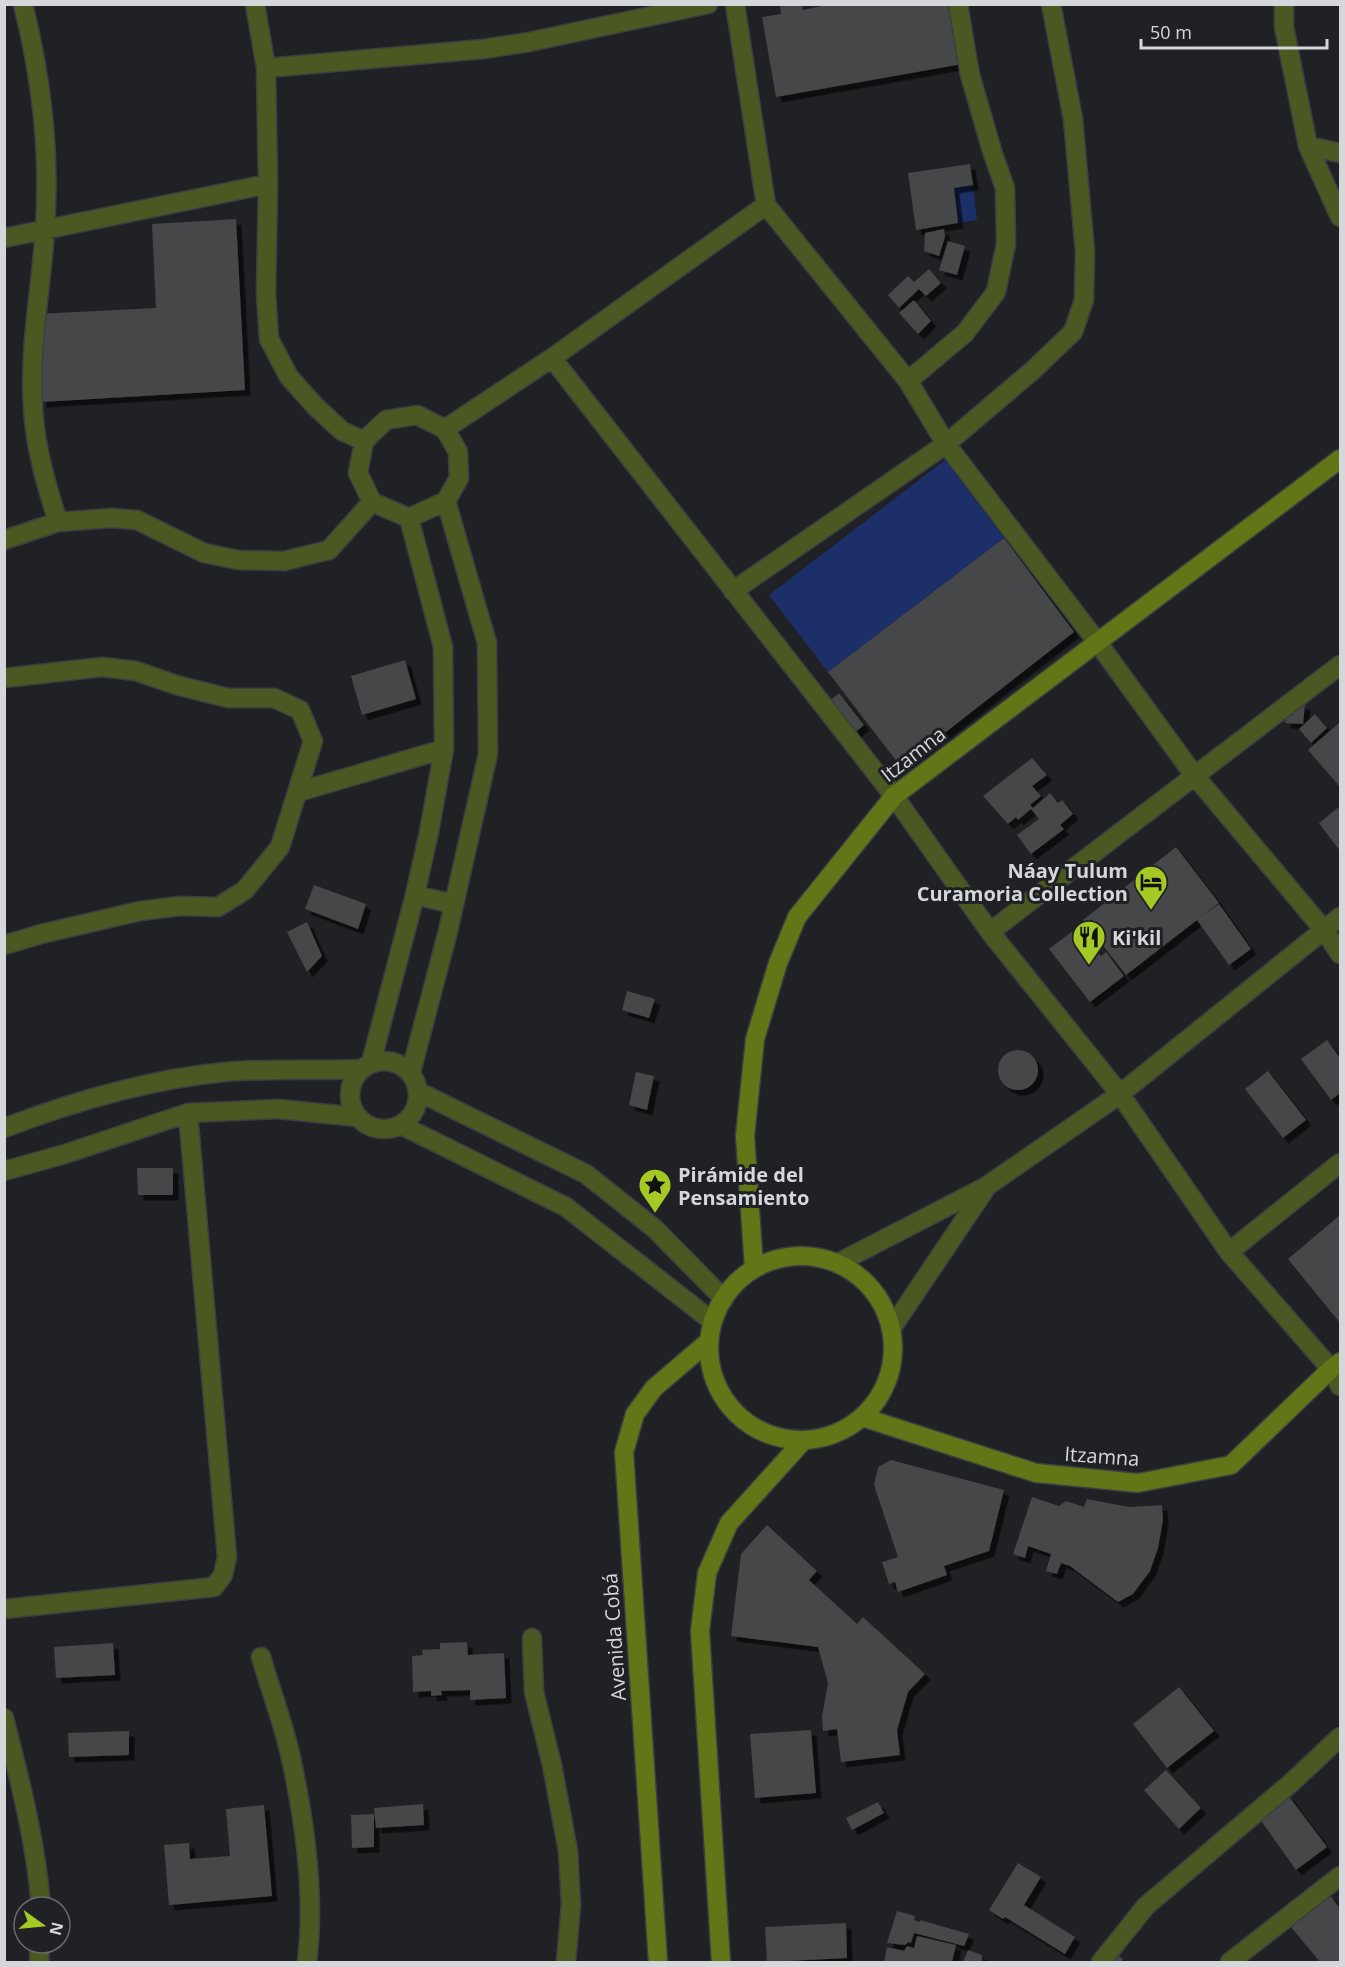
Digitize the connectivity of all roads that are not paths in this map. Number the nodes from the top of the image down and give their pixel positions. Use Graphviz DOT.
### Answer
graph roads {
  1 [pos="23,4"];
  2 [pos="255,4"];
  3 [pos="708,4"];
  4 [pos="735,4"];
  5 [pos="958,4"];
  6 [pos="1051,4"];
  7 [pos="1284,4"];
  8 [pos="266,68"];
  9 [pos="1308,146"];
  10 [pos="1341,153"];
  11 [pos="268,184"];
  12 [pos="766,206"];
  13 [pos="1341,217"];
  14 [pos="45,229"];
  15 [pos="4,238"];
  16 [pos="552,358"];
  17 [pos="908,381"];
  18 [pos="445,429"];
  19 [pos="364,441"];
  20 [pos="946,444"];
  21 [pos="1341,459"];
  22 [pos="446,501"];
  23 [pos="372,502"];
  24 [pos="409,518"];
  25 [pos="58,522"];
  26 [pos="4,540"];
  27 [pos="733,591"];
  28 [pos="1098,643"];
  29 [pos="1341,665"];
  30 [pos="4,678"];
  31 [pos="444,748"];
  32 [pos="1194,776"];
  33 [pos="298,792"];
  34 [pos="894,796"];
  35 [pos="415,895"];
  36 [pos="453,904"];
  37 [pos="1341,917"];
  38 [pos="1324,930"];
  39 [pos="990,932"];
  40 [pos="4,945"];
  41 [pos="1341,954"];
  42 [pos="366,1066"];
  43 [pos="411,1072"];
  44 [pos="419,1092"];
  45 [pos="1120,1094"];
  46 [pos="188,1113"];
  47 [pos="358,1118"];
  48 [pos="401,1125"];
  49 [pos="4,1128"];
  50 [pos="1341,1163"];
  51 [pos="4,1171"];
  52 [pos="987,1186"];
  53 [pos="1229,1252"];
  54 [pos="838,1263"];
  55 [pos="754,1268"];
  56 [pos="724,1299"];
  57 [pos="712,1321"];
  58 [pos="891,1329"];
  59 [pos="709,1341"];
  60 [pos="1336,1365"];
  61 [pos="1341,1386"];
  62 [pos="862,1417"];
  63 [pos="804,1440"];
  64 [pos="4,1609"];
  65 [pos="532,1638"];
  66 [pos="261,1657"];
  67 [pos="4,1718"];
  68 [pos="1341,1737"];
  69 [pos="1341,1876"];
  70 [pos="40,1895"];
  71 [pos="307,1962"];
  72 [pos="566,1962"];
  73 [pos="658,1962"];
  74 [pos="721,1962"];
  75 [pos="1101,1962"];
  76 [pos="1230,1962"];
  1 -- 14 [label="street"];
  2 -- 8 [label="street"];
  3 -- 8 [label="street"];
  4 -- 12 [label="street"];
  5 -- 17 [label="street"];
  6 -- 20 [label="street"];
  7 -- 9 [label="street"];
  8 -- 11 [label="street"];
  9 -- 10 [label="street"];
  9 -- 13 [label="street"];
  11 -- 14 [label="street"];
  11 -- 19 [label="street"];
  12 -- 16 [label="street"];
  12 -- 17 [label="street"];
  14 -- 15 [label="street"];
  14 -- 25 [label="street"];
  16 -- 18 [label="street"];
  16 -- 27 [label="street"];
  17 -- 20 [label="street"];
  18 -- 19 [label="street"];
  18 -- 22 [label="street"];
  19 -- 23 [label="street"];
  20 -- 27 [label="street"];
  20 -- 28 [label="street"];
  21 -- 28 [label="street, Itzamna"];
  22 -- 24 [label="street"];
  22 -- 36 [label="street"];
  23 -- 24 [label="street"];
  23 -- 25 [label="street"];
  24 -- 31 [label="street"];
  25 -- 26 [label="street"];
  27 -- 34 [label="street"];
  28 -- 32 [label="street"];
  28 -- 34 [label="street, Itzamna"];
  29 -- 32 [label="street"];
  30 -- 33 [label="street"];
  31 -- 33 [label="street"];
  31 -- 35 [label="street"];
  32 -- 38 [label="street"];
  32 -- 39 [label="street"];
  33 -- 40 [label="street"];
  34 -- 39 [label="street"];
  34 -- 55 [label="street, Itzamna"];
  35 -- 36 [label="street"];
  35 -- 42 [label="street"];
  36 -- 43 [label="street"];
  37 -- 38 [label="street"];
  38 -- 41 [label="street"];
  38 -- 45 [label="street"];
  39 -- 45 [label="street"];
  42 -- 43 [label="street"];
  42 -- 47 [label="street"];
  42 -- 49 [label="street"];
  43 -- 44 [label="street"];
  44 -- 48 [label="street"];
  44 -- 56 [label="street"];
  45 -- 52 [label="street"];
  45 -- 53 [label="street"];
  46 -- 47 [label="street"];
  46 -- 51 [label="street"];
  46 -- 64 [label="street"];
  47 -- 48 [label="street"];
  48 -- 57 [label="street"];
  50 -- 53 [label="street"];
  52 -- 54 [label="street"];
  52 -- 58 [label="street"];
  53 -- 60 [label="street"];
  54 -- 55 [label="street"];
  54 -- 58 [label="street"];
  55 -- 56 [label="street"];
  56 -- 57 [label="street"];
  57 -- 59 [label="street"];
  58 -- 62 [label="street"];
  59 -- 63 [label="street"];
  59 -- 73 [label="street, Avenida Cobá"];
  60 -- 61 [label="street"];
  60 -- 62 [label="street, Itzamna"];
  62 -- 63 [label="street"];
  63 -- 74 [label="street"];
  65 -- 72 [label="street"];
  66 -- 71 [label="street"];
  67 -- 70 [label="street"];
  68 -- 75 [label="street"];
  69 -- 76 [label="street"];
}
